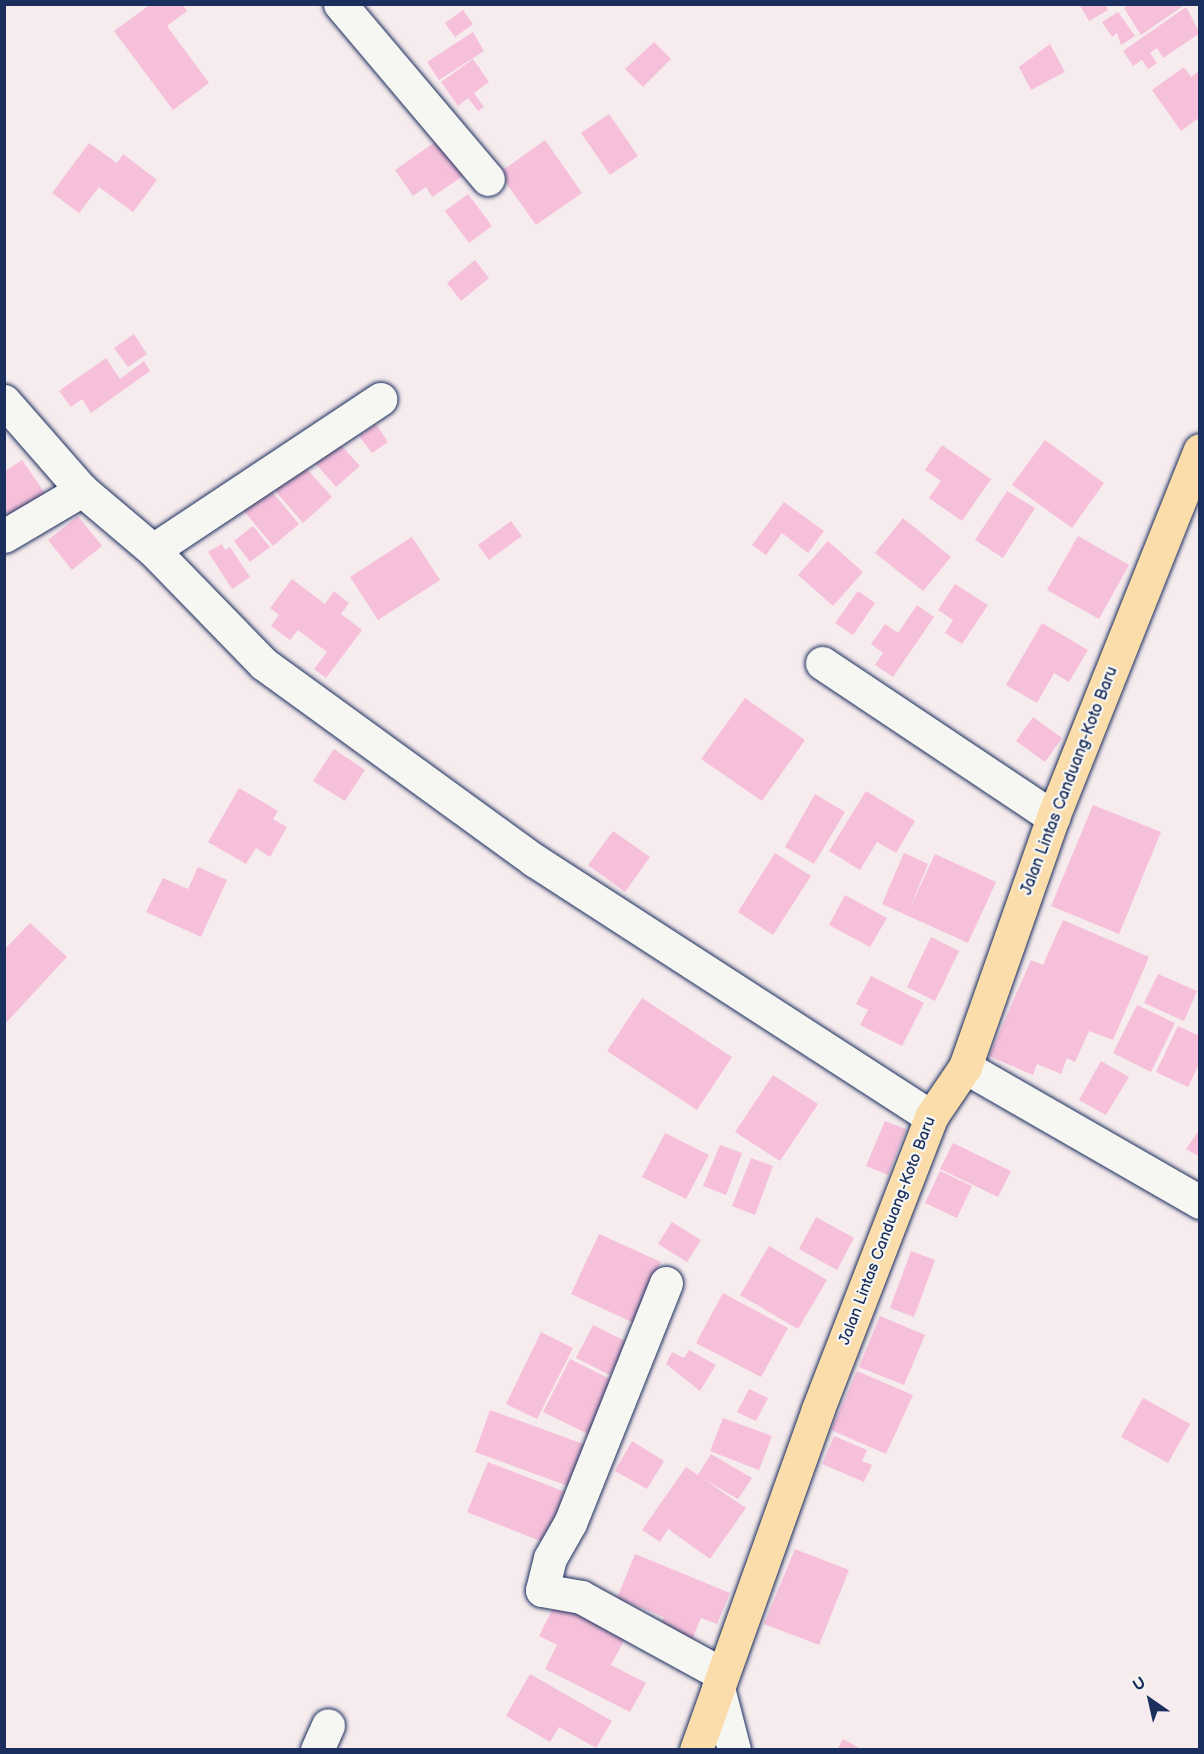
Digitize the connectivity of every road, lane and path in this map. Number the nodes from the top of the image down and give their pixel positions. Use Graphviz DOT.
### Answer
graph roads {
  1 [pos="340,4"];
  2 [pos="488,179"];
  3 [pos="380,399"];
  4 [pos="4,401"];
  5 [pos="1200,450"];
  6 [pos="82,490"];
  7 [pos="4,536"];
  8 [pos="153,550"];
  9 [pos="822,663"];
  10 [pos="1053,817"];
  11 [pos="965,1067"];
  12 [pos="931,1117"];
  13 [pos="1200,1202"];
  14 [pos="666,1283"];
  15 [pos="719,1681"];
  16 [pos="696,1749"];
  17 [pos="734,1749"];
  1 -- 2 [label="street"];
  3 -- 8 [label="street"];
  4 -- 6 [label="street"];
  5 -- 10 [label="main road, Jalan Lintas Canduang-Koto Baru"];
  6 -- 7 [label="street"];
  6 -- 8 [label="street"];
  8 -- 12 [label="street"];
  9 -- 10 [label="street"];
  10 -- 11 [label="main road, Jalan Lintas Canduang-Koto Baru"];
  11 -- 12 [label="main road, Jalan Lintas Canduang-Koto Baru"];
  11 -- 13 [label="street"];
  12 -- 15 [label="main road, Jalan Lintas Canduang-Koto Baru"];
  14 -- 15 [label="street"];
  15 -- 16 [label="main road, Jalan Lintas Canduang-Koto Baru"];
  15 -- 17 [label="street"];
}
